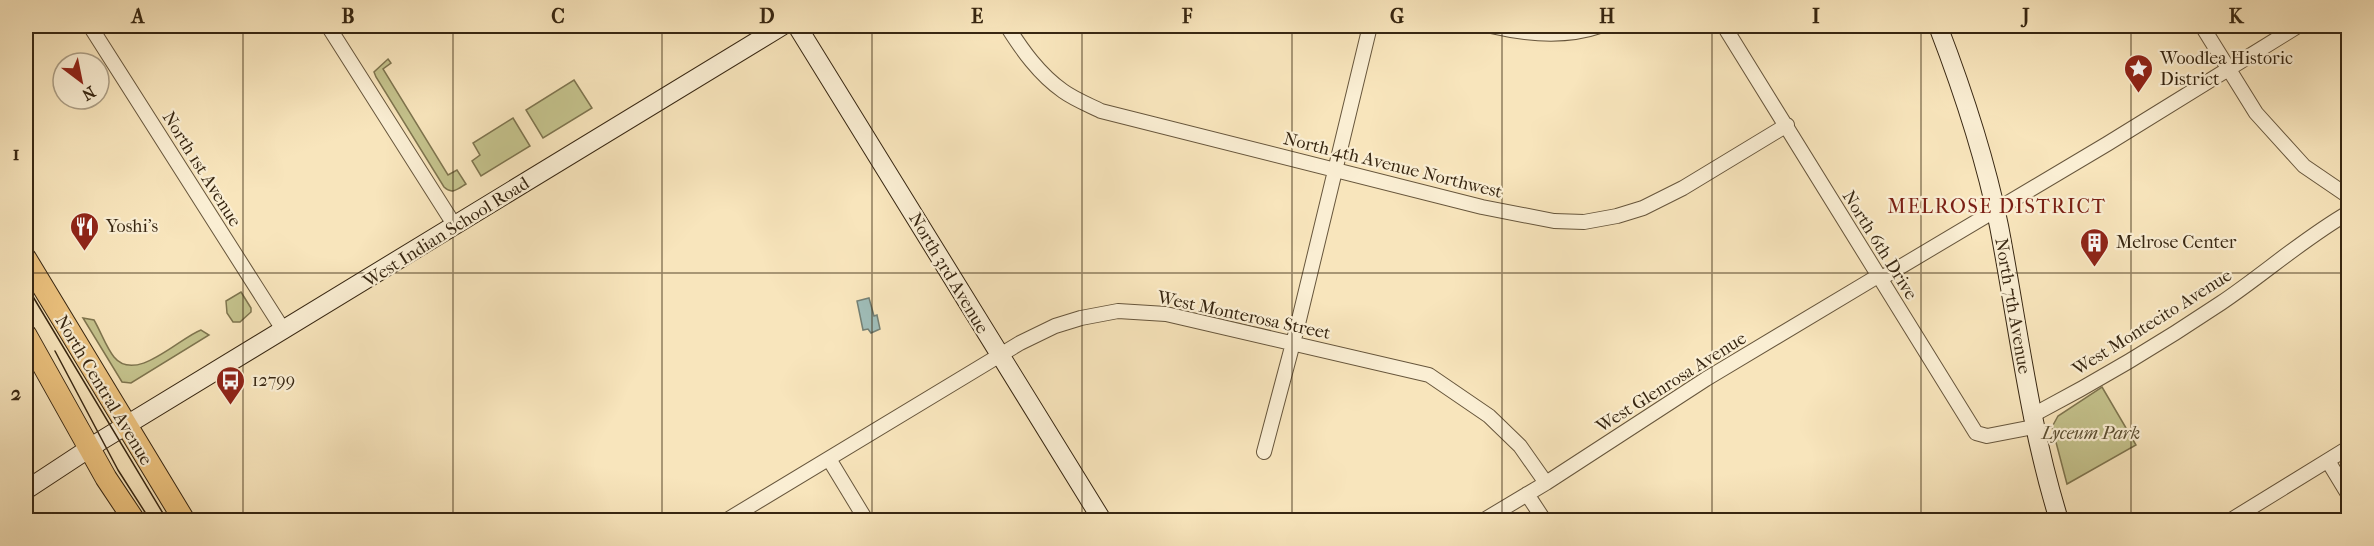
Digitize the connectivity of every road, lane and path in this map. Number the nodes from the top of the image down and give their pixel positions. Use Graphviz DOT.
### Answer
graph roads {
  1 [pos="90,26"];
  2 [pos="328,26"];
  3 [pos="783,26"];
  4 [pos="797,26"];
  5 [pos="1007,26"];
  6 [pos="1371,26"];
  7 [pos="1491,26"];
  8 [pos="1600,26"];
  9 [pos="1724,26"];
  10 [pos="1938,26"];
  11 [pos="2202,26"];
  12 [pos="2298,26"];
  13 [pos="2227,68"];
  14 [pos="1787,125"];
  15 [pos="1335,169"];
  16 [pos="2349,196"];
  17 [pos="1995,211"];
  18 [pos="2349,213"];
  19 [pos="455,226"];
  20 [pos="26,259"];
  21 [pos="1879,278"];
  22 [pos="284,331"];
  23 [pos="26,335"];
  24 [pos="1293,344"];
  25 [pos="999,355"];
  26 [pos="2032,421"];
  27 [pos="117,432"];
  28 [pos="89,448"];
  29 [pos="2349,448"];
  30 [pos="1264,452"];
  31 [pos="829,459"];
  32 [pos="2328,461"];
  33 [pos="1546,483"];
  34 [pos="26,490"];
  35 [pos="1527,494"];
  36 [pos="2349,494"];
  37 [pos="134,520"];
  38 [pos="184,520"];
  39 [pos="727,520"];
  40 [pos="867,520"];
  41 [pos="1102,520"];
  42 [pos="1485,520"];
  43 [pos="1544,520"];
  44 [pos="2059,520"];
  45 [pos="2231,520"];
  1 -- 22 [label="street, North 1st Avenue"];
  2 -- 19 [label="street"];
  3 -- 19 [label="main road, West Indian School Road"];
  4 -- 25 [label="main road, North 3rd Avenue"];
  5 -- 15 [label="street, North 4th Avenue Northwest"];
  6 -- 15 [label="street"];
  7 -- 8 [label="street"];
  9 -- 14 [label="street, North 6th Drive"];
  10 -- 17 [label="main road, North 7th Avenue"];
  11 -- 13 [label="street"];
  12 -- 13 [label="street, West Glenrosa Avenue"];
  13 -- 16 [label="street"];
  13 -- 17 [label="street, West Glenrosa Avenue"];
  14 -- 15 [label="street, North 4th Avenue Northwest"];
  14 -- 21 [label="street, North 6th Drive"];
  15 -- 24 [label="street"];
  17 -- 21 [label="street, West Glenrosa Avenue"];
  17 -- 26 [label="main road, North 7th Avenue"];
  18 -- 26 [label="street, West Montecito Avenue"];
  19 -- 22 [label="main road, West Indian School Road"];
  20 -- 27 [label="main road, North Central Avenue"];
  21 -- 26 [label="street, North 6th Drive"];
  21 -- 33 [label="street, West Glenrosa Avenue"];
  22 -- 27 [label="main road, West Indian School Road"];
  23 -- 28 [label="main road"];
  24 -- 25 [label="street, West Monterosa Street"];
  24 -- 30 [label="street"];
  24 -- 33 [label="street, West Monterosa Street"];
  25 -- 31 [label="street, West Monterosa Street"];
  25 -- 41 [label="main road, North 3rd Avenue"];
  26 -- 44 [label="main road, North 7th Avenue"];
  27 -- 28 [label="main road, West Indian School Road"];
  27 -- 38 [label="main road, North Central Avenue"];
  28 -- 34 [label="main road, West Indian School Road"];
  28 -- 37 [label="main road"];
  29 -- 32 [label="street"];
  31 -- 39 [label="street, West Monterosa Street"];
  31 -- 40 [label="street"];
  32 -- 36 [label="street"];
  32 -- 45 [label="street"];
  33 -- 35 [label="street, West Glenrosa Avenue"];
  35 -- 42 [label="street, West Glenrosa Avenue"];
  35 -- 43 [label="street"];
}
